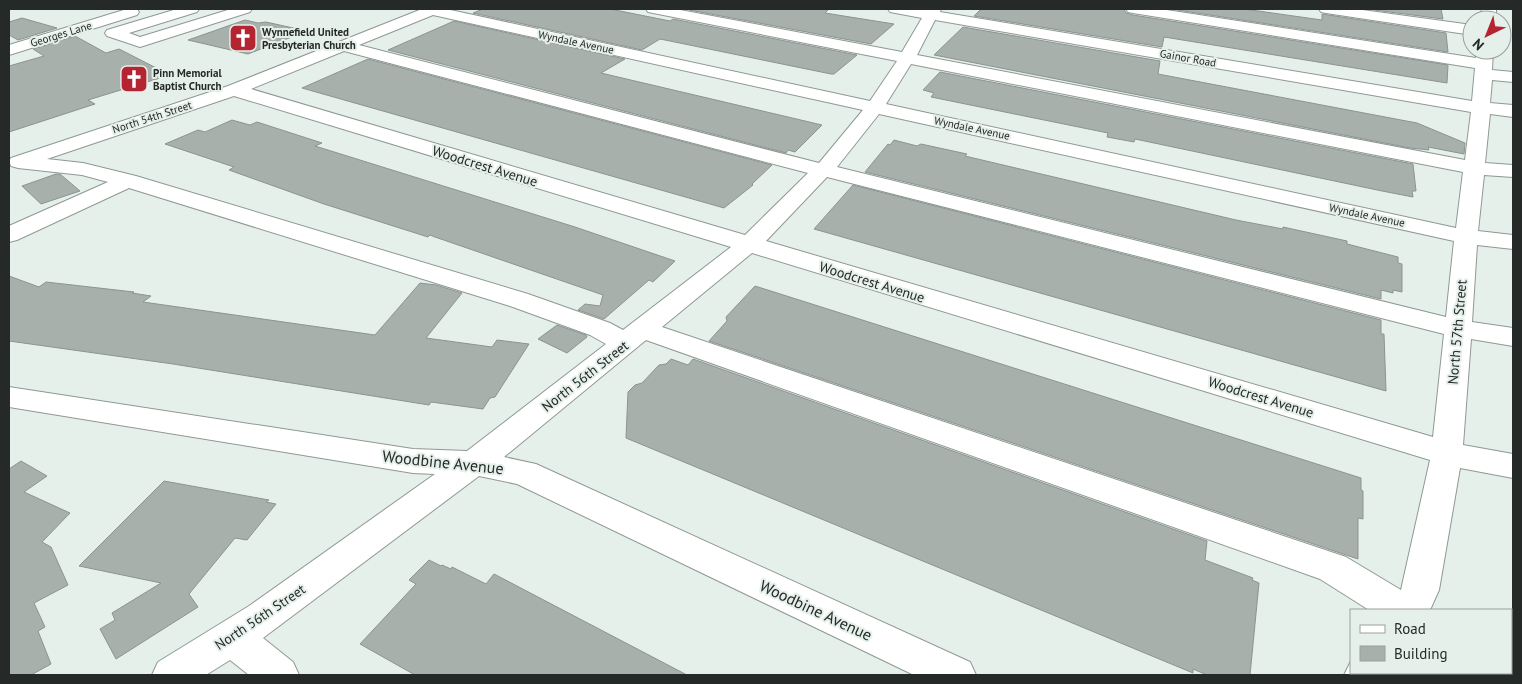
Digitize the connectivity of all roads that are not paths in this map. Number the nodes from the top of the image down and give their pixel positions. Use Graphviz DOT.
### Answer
graph roads {
  1 [pos="142,9"];
  2 [pos="192,9"];
  3 [pos="245,9"];
  4 [pos="432,9"];
  5 [pos="654,9"];
  6 [pos="896,9"];
  7 [pos="1133,9"];
  8 [pos="1326,9"];
  9 [pos="932,12"];
  10 [pos="1462,29"];
  11 [pos="344,46"];
  12 [pos="9,50"];
  13 [pos="907,58"];
  14 [pos="1484,63"];
  15 [pos="1513,77"];
  16 [pos="234,90"];
  17 [pos="875,107"];
  18 [pos="1481,108"];
  19 [pos="1513,111"];
  20 [pos="13,164"];
  21 [pos="1474,168"];
  22 [pos="823,170"];
  23 [pos="1513,171"];
  24 [pos="128,181"];
  25 [pos="9,235"];
  26 [pos="1466,237"];
  27 [pos="1513,242"];
  28 [pos="748,245"];
  29 [pos="1458,329"];
  30 [pos="635,337"];
  31 [pos="1513,337"];
  32 [pos="9,397"];
  33 [pos="1447,453"];
  34 [pos="474,463"];
  35 [pos="1513,466"];
  36 [pos="1399,609"];
  37 [pos="1411,609"];
  38 [pos="232,637"];
  39 [pos="172,675"];
  40 [pos="279,675"];
  41 [pos="956,675"];
  1 -- 12 [label="street, Georges Lane"];
  2 -- 3 [label="street"];
  4 -- 11 [label="street, North 54th Street"];
  4 -- 17 [label="street, Wyndale Avenue"];
  5 -- 13 [label="street"];
  6 -- 9 [label="street, Gainor Road"];
  7 -- 14 [label="street"];
  8 -- 10 [label="street"];
  9 -- 13 [label="street, North 56th Street"];
  9 -- 18 [label="street, Gainor Road"];
  11 -- 16 [label="street, North 54th Street"];
  11 -- 22 [label="street"];
  13 -- 17 [label="street, North 56th Street"];
  13 -- 21 [label="street"];
  14 -- 15 [label="street"];
  14 -- 18 [label="street, North 57th Street"];
  16 -- 20 [label="street, North 54th Street"];
  16 -- 28 [label="street, Woodcrest Avenue"];
  17 -- 22 [label="street, North 56th Street"];
  17 -- 26 [label="street, Wyndale Avenue"];
  18 -- 19 [label="street, Gainor Road"];
  18 -- 21 [label="street, North 57th Street"];
  20 -- 24 [label="street"];
  21 -- 23 [label="street"];
  21 -- 26 [label="street, North 57th Street"];
  22 -- 28 [label="street, North 56th Street"];
  22 -- 29 [label="street"];
  24 -- 25 [label="street"];
  24 -- 30 [label="street"];
  26 -- 27 [label="street, Wyndale Avenue"];
  26 -- 29 [label="street, North 57th Street"];
  28 -- 30 [label="street, North 56th Street"];
  28 -- 33 [label="street, Woodcrest Avenue"];
  29 -- 31 [label="street"];
  29 -- 33 [label="street, North 57th Street"];
  30 -- 34 [label="street, North 56th Street"];
  30 -- 36 [label="street"];
  32 -- 34 [label="street, Woodbine Avenue"];
  33 -- 35 [label="street, Woodcrest Avenue"];
  33 -- 37 [label="street, North 57th Street"];
  34 -- 38 [label="street, North 56th Street"];
  34 -- 41 [label="street, Woodbine Avenue"];
  38 -- 39 [label="street, North 56th Street"];
  38 -- 40 [label="street"];
}
